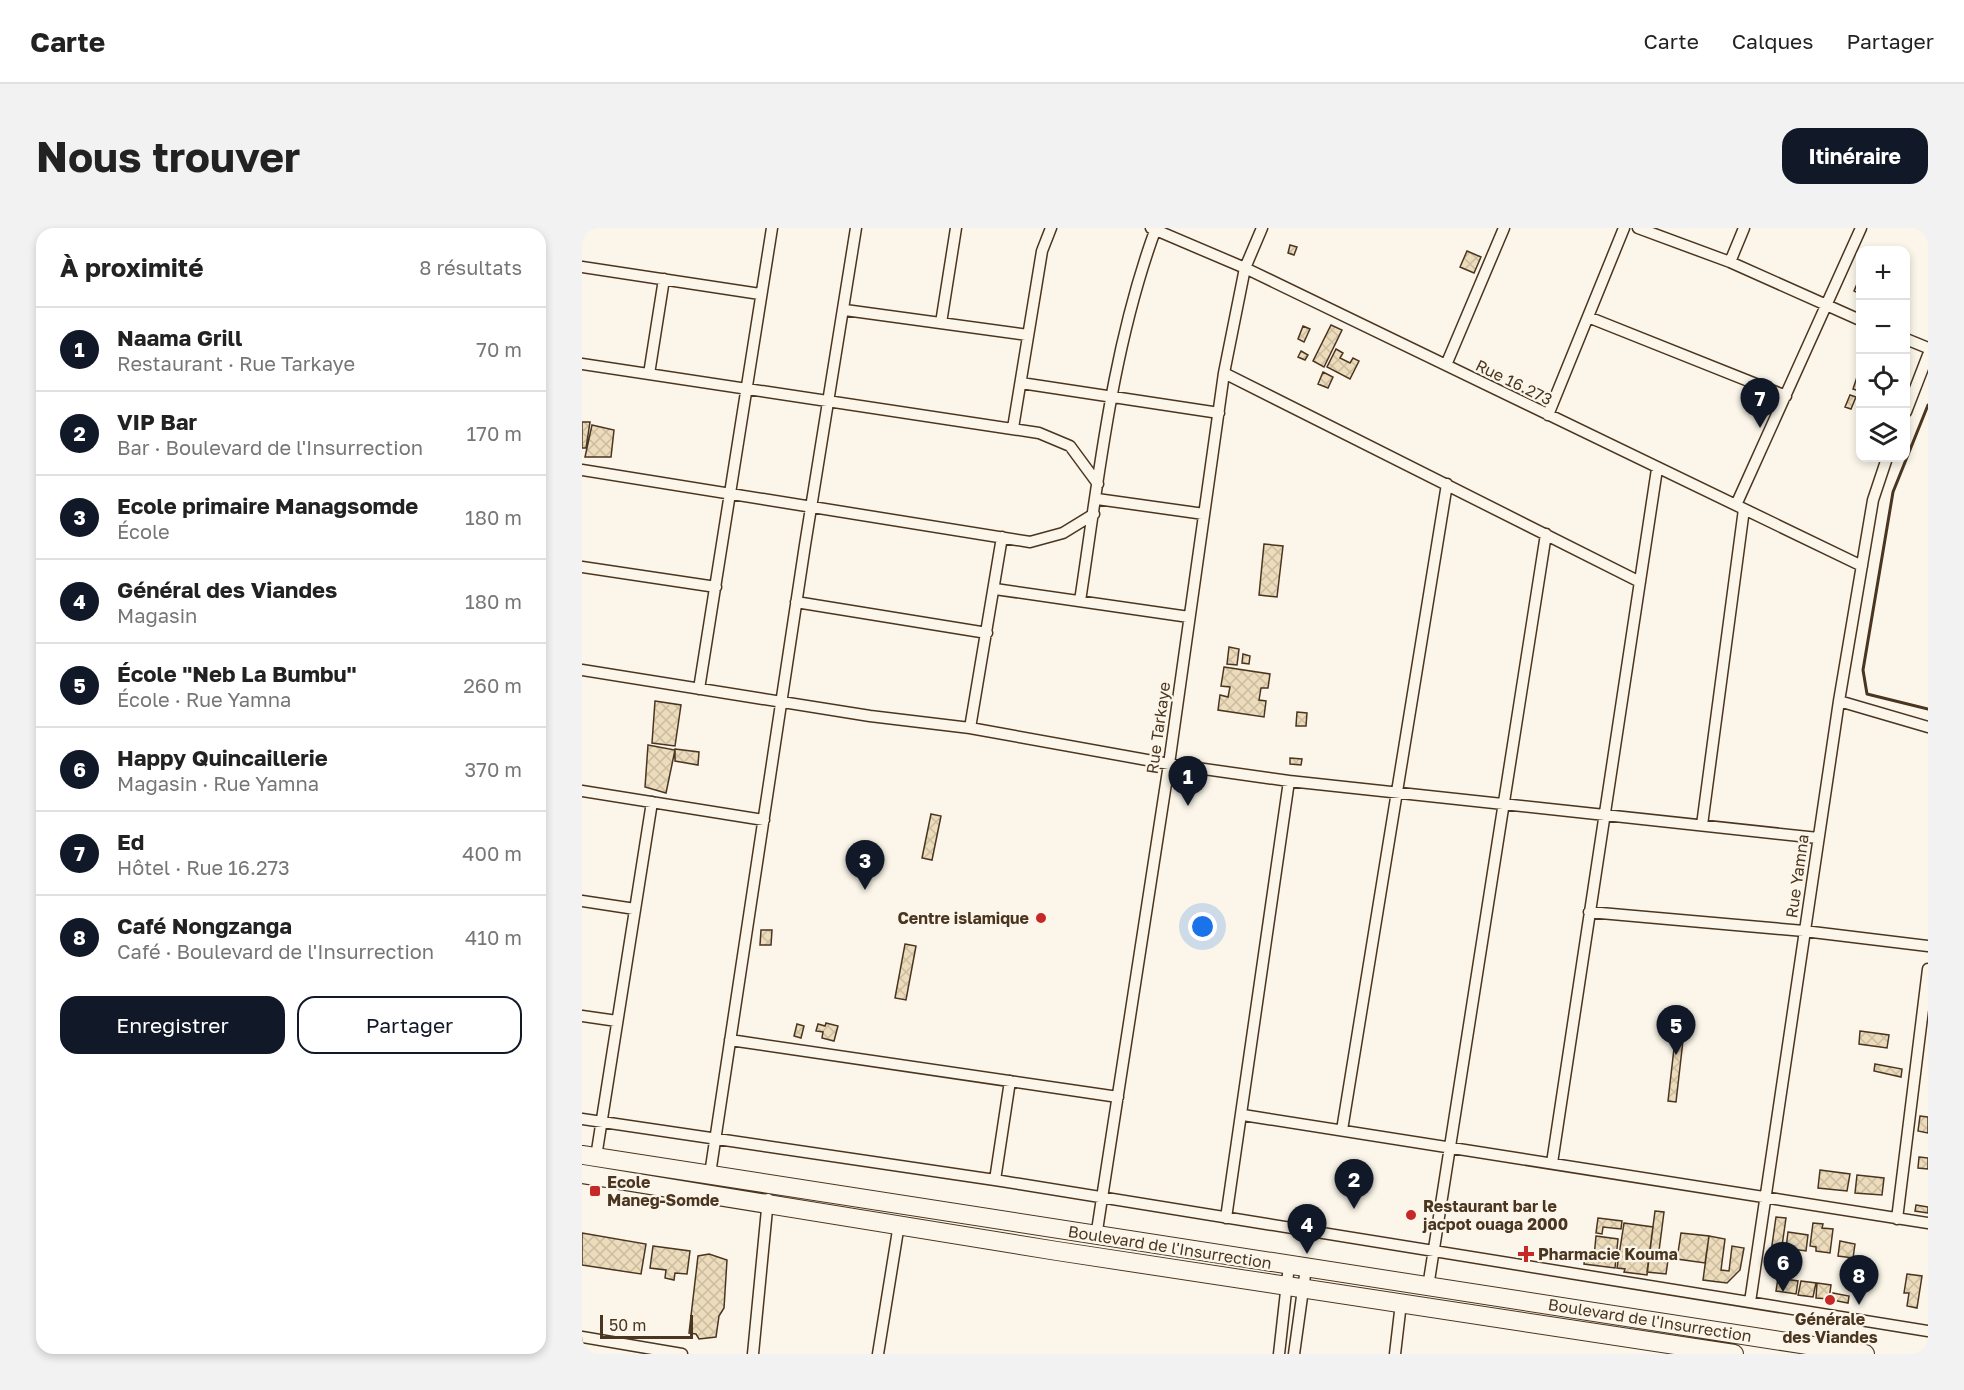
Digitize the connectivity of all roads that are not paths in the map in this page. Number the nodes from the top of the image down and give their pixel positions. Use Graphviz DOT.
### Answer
graph roads {
  1 [pos="772,228"];
  2 [pos="856,228"];
  3 [pos="956,228"];
  4 [pos="1051,228"];
  5 [pos="1262,228"];
  6 [pos="1504,228"];
  7 [pos="1624,228"];
  8 [pos="1638,228"];
  9 [pos="1744,228"];
  10 [pos="1861,228"];
  11 [pos="1154,229"];
  12 [pos="1730,262"];
  13 [pos="582,267"];
  14 [pos="1245,268"];
  15 [pos="663,279"];
  16 [pos="760,294"];
  17 [pos="1827,306"];
  18 [pos="844,310"];
  19 [pos="1588,317"];
  20 [pos="1856,318"];
  21 [pos="941,323"];
  22 [pos="1028,335"];
  23 [pos="1910,341"];
  24 [pos="1928,348"];
  25 [pos="1928,355"];
  26 [pos="582,364"];
  27 [pos="1446,365"];
  28 [pos="1224,373"];
  29 [pos="650,374"];
  30 [pos="1021,383"];
  31 [pos="746,389"];
  32 [pos="1786,396"];
  33 [pos="1111,399"];
  34 [pos="829,402"];
  35 [pos="1907,408"];
  36 [pos="1219,413"];
  37 [pos="1548,415"];
  38 [pos="1013,428"];
  39 [pos="1886,462"];
  40 [pos="1657,469"];
  41 [pos="582,470"];
  42 [pos="1098,484"];
  43 [pos="1447,484"];
  44 [pos="730,494"];
  45 [pos="1097,499"];
  46 [pos="811,506"];
  47 [pos="1740,507"];
  48 [pos="1094,514"];
  49 [pos="1204,514"];
  50 [pos="1546,534"];
  51 [pos="1002,537"];
  52 [pos="1862,566"];
  53 [pos="582,567"];
  54 [pos="1640,582"];
  55 [pos="716,587"];
  56 [pos="995,589"];
  57 [pos="1080,601"];
  58 [pos="796,602"];
  59 [pos="1189,617"];
  60 [pos="987,633"];
  61 [pos="582,670"];
  62 [pos="699,689"];
  63 [pos="1839,701"];
  64 [pos="781,702"];
  65 [pos="1928,727"];
  66 [pos="970,728"];
  67 [pos="1169,764"];
  68 [pos="1289,781"];
  69 [pos="582,791"];
  70 [pos="1397,792"];
  71 [pos="652,802"];
  72 [pos="1504,803"];
  73 [pos="1604,814"];
  74 [pos="764,820"];
  75 [pos="1702,825"];
  76 [pos="1818,838"];
  77 [pos="582,901"];
  78 [pos="635,909"];
  79 [pos="1589,912"];
  80 [pos="1804,931"];
  81 [pos="1928,945"];
  82 [pos="1928,969"];
  83 [pos="582,1016"];
  84 [pos="617,1021"];
  85 [pos="730,1040"];
  86 [pos="1010,1081"];
  87 [pos="1118,1096"];
  88 [pos="1243,1115"];
  89 [pos="582,1119"];
  90 [pos="601,1122"];
  91 [pos="1342,1130"];
  92 [pos="715,1139"];
  93 [pos="1450,1147"];
  94 [pos="589,1156"];
  95 [pos="1552,1163"];
  96 [pos="582,1173"];
  97 [pos="710,1174"];
  98 [pos="995,1180"];
  99 [pos="770,1184"];
  100 [pos="1102,1198"];
  101 [pos="1765,1199"];
  102 [pos="767,1203"];
  103 [pos="1226,1218"];
  104 [pos="1897,1219"];
  105 [pos="1928,1223"];
  106 [pos="899,1224"];
  107 [pos="1096,1237"];
  108 [pos="1434,1251"];
  109 [pos="1298,1267"];
  110 [pos="1294,1287"];
  111 [pos="1428,1287"];
  112 [pos="1750,1302"];
  113 [pos="1401,1303"];
  114 [pos="1928,1331"];
  115 [pos="582,1337"];
  116 [pos="1823,1350"];
  117 [pos="682,1354"];
  118 [pos="753,1354"];
  119 [pos="878,1354"];
  120 [pos="1279,1354"];
  121 [pos="1294,1354"];
  122 [pos="1395,1354"];
  123 [pos="1734,1354"];
  124 [pos="1865,1354"];
  1 -- 16 [label="street"];
  2 -- 18 [label="street"];
  3 -- 21 [label="street"];
  4 -- 22 [label="street"];
  5 -- 14 [label="street, Rue Tarkaye"];
  6 -- 27 [label="street"];
  7 -- 19 [label="street"];
  8 -- 12 [label="street"];
  9 -- 12 [label="street"];
  10 -- 17 [label="street"];
  11 -- 14 [label="street, Rue 16.273"];
  11 -- 33 [label="street"];
  12 -- 17 [label="street"];
  13 -- 15 [label="street"];
  14 -- 27 [label="street, Rue 16.273"];
  14 -- 28 [label="street, Rue Tarkaye"];
  15 -- 16 [label="street"];
  15 -- 29 [label="street"];
  16 -- 31 [label="street"];
  17 -- 20 [label="street"];
  17 -- 32 [label="street"];
  18 -- 21 [label="street"];
  18 -- 34 [label="street"];
  19 -- 32 [label="street"];
  19 -- 37 [label="street"];
  21 -- 22 [label="street"];
  22 -- 30 [label="street"];
  23 -- 24 [label="street"];
  25 -- 35 [label="street"];
  26 -- 29 [label="street"];
  27 -- 37 [label="street, Rue 16.273"];
  28 -- 36 [label="street, Rue Tarkaye"];
  28 -- 43 [label="street"];
  29 -- 31 [label="street"];
  30 -- 33 [label="street"];
  30 -- 38 [label="street"];
  31 -- 34 [label="street"];
  31 -- 44 [label="street"];
  32 -- 47 [label="street"];
  33 -- 36 [label="street"];
  33 -- 42 [label="street"];
  34 -- 38 [label="street"];
  34 -- 46 [label="street"];
  36 -- 49 [label="street, Rue Tarkaye"];
  37 -- 40 [label="street, Rue 16.273"];
  38 -- 42 [label="street"];
  39 -- 52 [label="street, Rue Yamna"];
  40 -- 47 [label="street, Rue 16.273"];
  40 -- 54 [label="street"];
  41 -- 44 [label="street"];
  42 -- 45 [label="street"];
  43 -- 50 [label="street"];
  43 -- 70 [label="street"];
  44 -- 46 [label="street"];
  44 -- 55 [label="street"];
  45 -- 48 [label="street"];
  45 -- 49 [label="street"];
  46 -- 51 [label="street"];
  46 -- 58 [label="street"];
  47 -- 52 [label="street, Rue 16.273"];
  47 -- 75 [label="street"];
  48 -- 51 [label="street"];
  48 -- 57 [label="street"];
  49 -- 59 [label="street, Rue Tarkaye"];
  50 -- 54 [label="street"];
  50 -- 72 [label="street"];
  51 -- 56 [label="street"];
  52 -- 63 [label="street, Rue Yamna"];
  53 -- 55 [label="street"];
  54 -- 73 [label="street"];
  55 -- 62 [label="street"];
  56 -- 57 [label="street"];
  56 -- 60 [label="street"];
  57 -- 59 [label="street"];
  58 -- 60 [label="street"];
  58 -- 64 [label="street"];
  59 -- 67 [label="street, Rue Tarkaye"];
  60 -- 66 [label="street"];
  61 -- 62 [label="street"];
  62 -- 64 [label="street"];
  63 -- 65 [label="street"];
  63 -- 76 [label="street, Rue Yamna"];
  64 -- 66 [label="street"];
  64 -- 74 [label="street"];
  66 -- 67 [label="street"];
  67 -- 68 [label="street"];
  67 -- 87 [label="street, Rue Tarkaye"];
  68 -- 70 [label="street"];
  68 -- 88 [label="street"];
  69 -- 71 [label="street"];
  70 -- 72 [label="street"];
  70 -- 91 [label="street"];
  71 -- 74 [label="street"];
  71 -- 78 [label="street"];
  72 -- 73 [label="street"];
  72 -- 93 [label="street"];
  73 -- 75 [label="street"];
  73 -- 79 [label="street"];
  74 -- 85 [label="street"];
  75 -- 76 [label="street"];
  76 -- 80 [label="street, Rue Yamna"];
  77 -- 78 [label="street"];
  78 -- 84 [label="street"];
  79 -- 80 [label="street"];
  79 -- 95 [label="street"];
  80 -- 81 [label="street"];
  80 -- 101 [label="street, Rue Yamna"];
  82 -- 104 [label="street"];
  83 -- 84 [label="street"];
  84 -- 90 [label="street"];
  85 -- 86 [label="street"];
  85 -- 92 [label="street"];
  86 -- 87 [label="street"];
  86 -- 98 [label="street"];
  87 -- 100 [label="street, Rue Tarkaye"];
  88 -- 91 [label="street"];
  88 -- 103 [label="street"];
  89 -- 90 [label="street"];
  90 -- 92 [label="street"];
  90 -- 94 [label="street"];
  91 -- 93 [label="street"];
  92 -- 97 [label="street"];
  92 -- 98 [label="street"];
  93 -- 95 [label="street"];
  93 -- 108 [label="street"];
  94 -- 97 [label="main road, Boulevard de l'Insurrection"];
  95 -- 101 [label="street"];
  96 -- 102 [label="main road, Boulevard de l'Insurrection"];
  97 -- 99 [label="main road, Boulevard de l'Insurrection"];
  98 -- 100 [label="street"];
  99 -- 102 [label="street"];
  99 -- 107 [label="main road, Boulevard de l'Insurrection"];
  100 -- 103 [label="street"];
  100 -- 107 [label="street, Rue Tarkaye"];
  101 -- 104 [label="street"];
  101 -- 112 [label="street, Rue Yamna"];
  102 -- 106 [label="main road, Boulevard de l'Insurrection"];
  102 -- 118 [label="street"];
  103 -- 108 [label="street"];
  104 -- 105 [label="street"];
  106 -- 110 [label="main road, Boulevard de l'Insurrection"];
  106 -- 119 [label="street"];
  107 -- 109 [label="main road, Boulevard de l'Insurrection"];
  108 -- 111 [label="street"];
  108 -- 112 [label="street"];
  109 -- 110 [label="street"];
  109 -- 110 [label="street"];
  109 -- 111 [label="main road, Boulevard de l'Insurrection"];
  110 -- 113 [label="main road, Boulevard de l'Insurrection"];
  110 -- 120 [label="street"];
  110 -- 121 [label="street"];
  111 -- 116 [label="main road, Boulevard de l'Insurrection"];
  112 -- 114 [label="street"];
  113 -- 122 [label="street"];
  113 -- 123 [label="main road, Boulevard de l'Insurrection"];
  115 -- 117 [label="street"];
  116 -- 124 [label="main road, Boulevard de l'Insurrection"];
}
